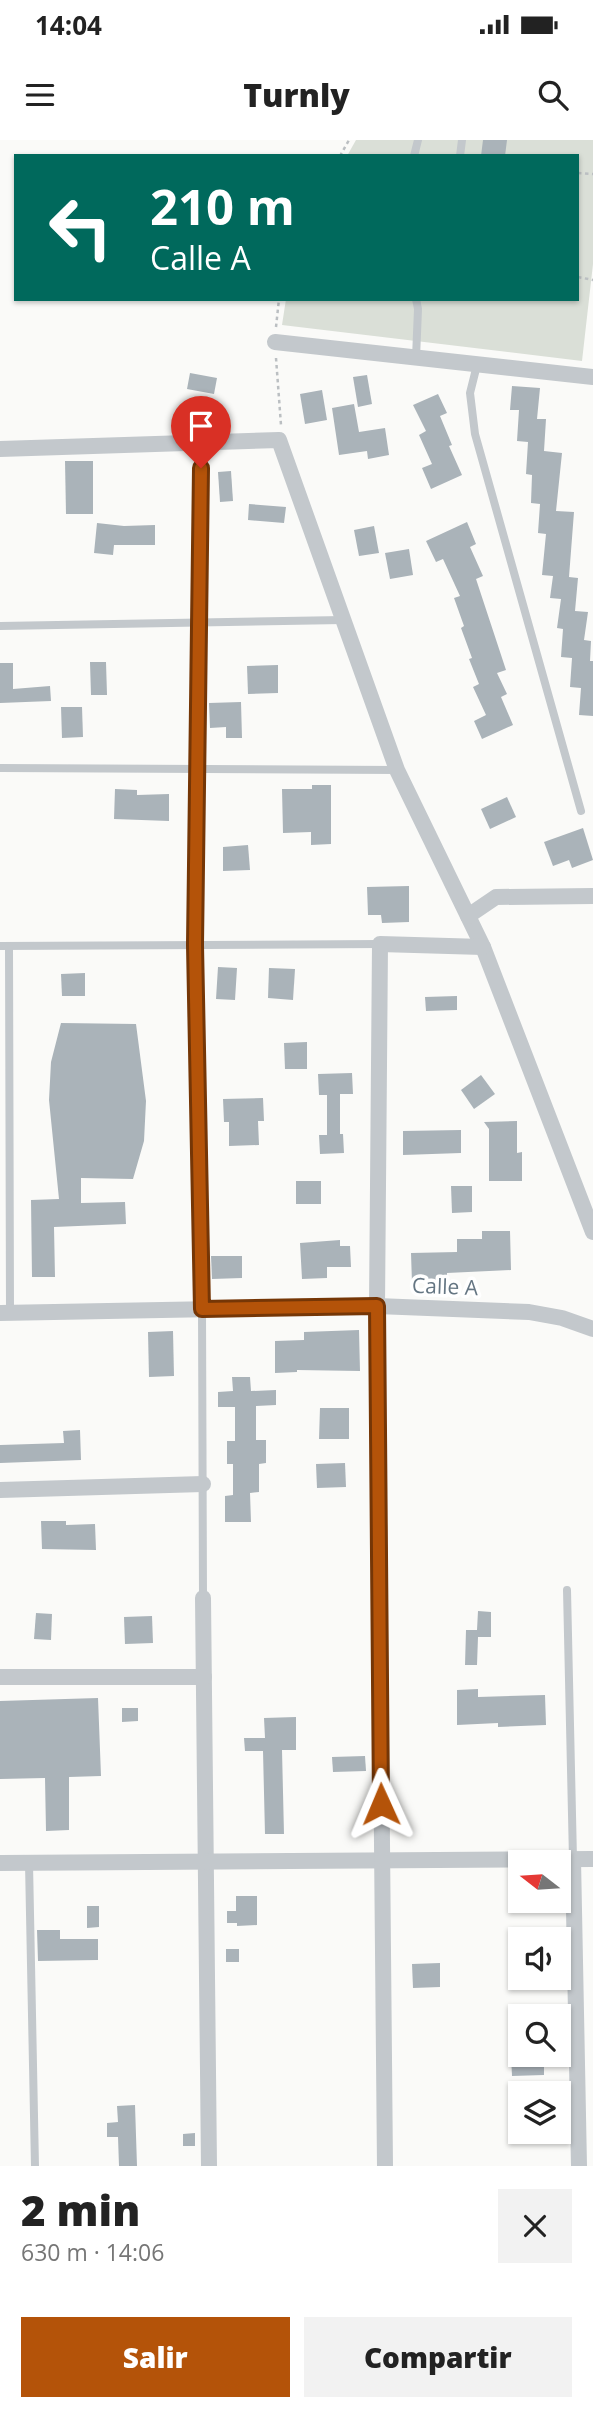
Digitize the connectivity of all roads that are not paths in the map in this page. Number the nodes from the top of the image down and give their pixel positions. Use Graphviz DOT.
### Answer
graph roads {
  1 [pos="416,301"];
  2 [pos="275,342"];
  3 [pos="416,358"];
  4 [pos="477,365"];
  5 [pos="593,377"];
  6 [pos="201,443"];
  7 [pos="0,449"];
  8 [pos="343,620"];
  9 [pos="199,622"];
  10 [pos="0,626"];
  11 [pos="0,768"];
  12 [pos="197,769"];
  13 [pos="397,770"];
  14 [pos="580,811"];
  15 [pos="593,896"];
  16 [pos="468,916"];
  17 [pos="380,944"];
  18 [pos="195,945"];
  19 [pos="4,946"];
  20 [pos="483,947"];
  21 [pos="593,1232"];
  22 [pos="377,1306"];
  23 [pos="202,1309"];
  24 [pos="5,1312"];
  25 [pos="593,1329"];
  26 [pos="203,1484"];
  27 [pos="0,1490"];
  28 [pos="567,1590"];
  29 [pos="203,1598"];
  30 [pos="0,1677"];
  31 [pos="204,1677"];
  32 [pos="381,1859"];
  33 [pos="573,1859"];
  34 [pos="593,1859"];
  35 [pos="205,1861"];
  36 [pos="0,1863"];
  37 [pos="29,1863"];
  38 [pos="35,2166"];
  39 [pos="209,2166"];
  40 [pos="385,2166"];
  41 [pos="579,2166"];
  1 -- 3 [label="lane"];
  2 -- 3 [label="street"];
  3 -- 4 [label="street"];
  4 -- 5 [label="street"];
  4 -- 14 [label="lane"];
  6 -- 7 [label="street"];
  6 -- 8 [label="street"];
  6 -- 9 [label="lane"];
  8 -- 9 [label="lane"];
  8 -- 13 [label="street"];
  9 -- 10 [label="lane"];
  9 -- 12 [label="lane"];
  11 -- 12 [label="lane"];
  12 -- 13 [label="lane"];
  12 -- 18 [label="lane"];
  13 -- 16 [label="street"];
  15 -- 16 [label="street"];
  16 -- 20 [label="street"];
  17 -- 18 [label="lane"];
  17 -- 20 [label="street"];
  17 -- 22 [label="street"];
  18 -- 19 [label="lane"];
  18 -- 23 [label="lane"];
  19 -- 24 [label="lane"];
  20 -- 21 [label="street"];
  22 -- 23 [label="street, Calle A"];
  22 -- 25 [label="street, Calle A"];
  22 -- 32 [label="street"];
  23 -- 24 [label="street, Calle A"];
  23 -- 26 [label="lane"];
  26 -- 27 [label="street"];
  26 -- 29 [label="lane"];
  28 -- 33 [label="lane"];
  29 -- 31 [label="street"];
  30 -- 31 [label="street"];
  31 -- 35 [label="street"];
  32 -- 33 [label="street"];
  32 -- 35 [label="street"];
  32 -- 40 [label="street"];
  33 -- 34 [label="street"];
  33 -- 41 [label="street"];
  35 -- 37 [label="street"];
  35 -- 39 [label="street"];
  36 -- 37 [label="street"];
  37 -- 38 [label="lane"];
}
